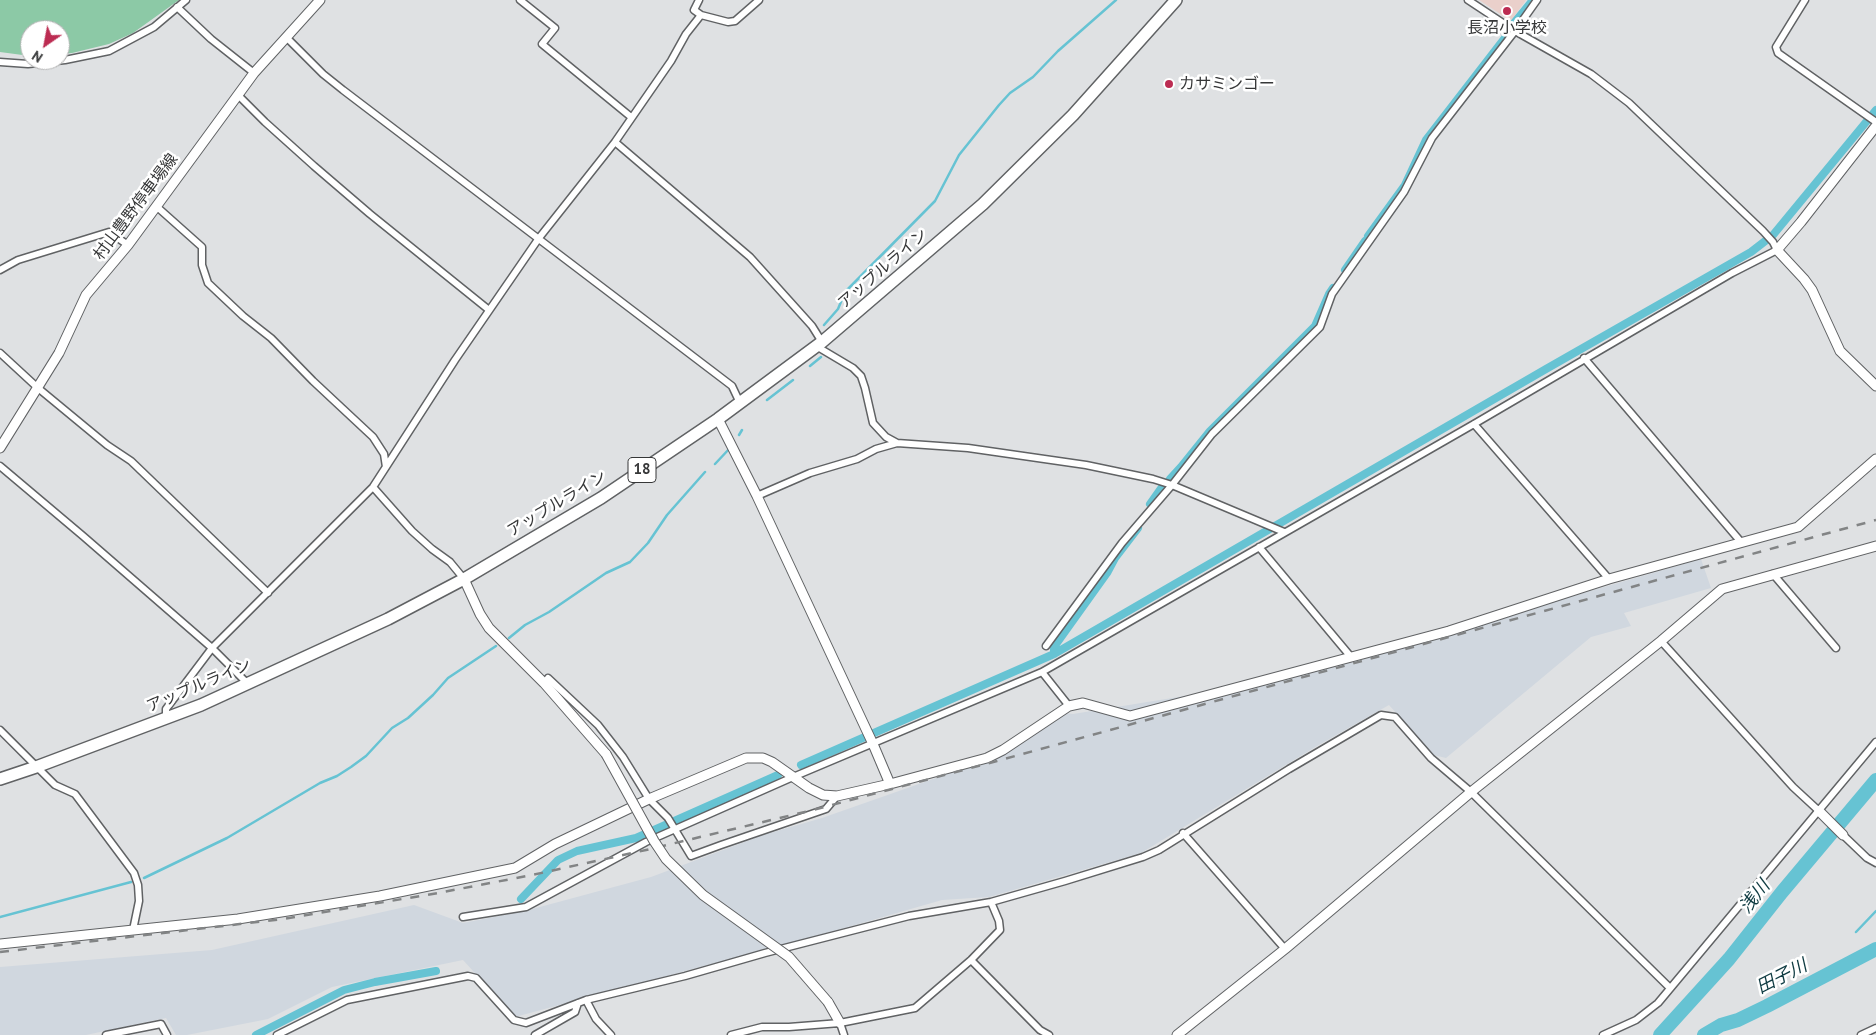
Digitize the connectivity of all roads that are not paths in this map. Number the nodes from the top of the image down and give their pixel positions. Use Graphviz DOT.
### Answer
graph roads {
  1 [pos="186,0"];
  2 [pos="320,0"];
  3 [pos="520,0"];
  4 [pos="699,0"];
  5 [pos="759,0"];
  6 [pos="1176,0"];
  7 [pos="1468,0"];
  8 [pos="1537,0"];
  9 [pos="1805,0"];
  10 [pos="177,7"];
  11 [pos="701,15"];
  12 [pos="1515,31"];
  13 [pos="287,38"];
  14 [pos="0,62"];
  15 [pos="254,73"];
  16 [pos="238,95"];
  17 [pos="631,117"];
  18 [pos="1875,123"];
  19 [pos="615,142"];
  20 [pos="156,206"];
  21 [pos="539,238"];
  22 [pos="128,245"];
  23 [pos="1775,246"];
  24 [pos="0,270"];
  25 [pos="489,310"];
  26 [pos="819,344"];
  27 [pos="0,352"];
  28 [pos="1584,358"];
  29 [pos="1876,386"];
  30 [pos="38,388"];
  31 [pos="740,403"];
  32 [pos="718,419"];
  33 [pos="1474,424"];
  34 [pos="897,443"];
  35 [pos="0,448"];
  36 [pos="1876,459"];
  37 [pos="0,466"];
  38 [pos="386,466"];
  39 [pos="1172,485"];
  40 [pos="372,487"];
  41 [pos="757,496"];
  42 [pos="1281,531"];
  43 [pos="1741,542"];
  44 [pos="1876,546"];
  45 [pos="1259,547"];
  46 [pos="1773,574"];
  47 [pos="464,579"];
  48 [pos="1609,579"];
  49 [pos="268,593"];
  50 [pos="1661,641"];
  51 [pos="1046,646"];
  52 [pos="212,648"];
  53 [pos="1836,648"];
  54 [pos="1350,657"];
  55 [pos="1042,672"];
  56 [pos="544,683"];
  57 [pos="248,684"];
  58 [pos="1069,706"];
  59 [pos="166,719"];
  60 [pos="0,730"];
  61 [pos="872,742"];
  62 [pos="1876,742"];
  63 [pos="36,767"];
  64 [pos="793,777"];
  65 [pos="0,779"];
  66 [pos="890,784"];
  67 [pos="1471,792"];
  68 [pos="836,796"];
  69 [pos="649,799"];
  70 [pos="1820,812"];
  71 [pos="673,828"];
  72 [pos="1183,833"];
  73 [pos="1843,835"];
  74 [pos="1876,863"];
  75 [pos="992,902"];
  76 [pos="463,917"];
  77 [pos="133,930"];
  78 [pos="0,944"];
  79 [pos="1285,949"];
  80 [pos="971,960"];
  81 [pos="1670,988"];
  82 [pos="586,1000"];
  83 [pos="578,1004"];
  84 [pos="840,1023"];
  85 [pos="1876,1028"];
  86 [pos="106,1035"];
  87 [pos="167,1035"];
  88 [pos="277,1035"];
  89 [pos="535,1035"];
  90 [pos="610,1035"];
  91 [pos="731,1035"];
  92 [pos="844,1035"];
  93 [pos="1049,1035"];
  94 [pos="1177,1035"];
  95 [pos="1603,1035"];
  96 [pos="1862,1035"];
  1 -- 10 [label="street"];
  2 -- 13 [label="street, 村山豊野停車場線"];
  3 -- 17 [label="street"];
  4 -- 11 [label="street"];
  5 -- 11 [label="street"];
  6 -- 26 [label="highway, アップルライン / 18"];
  7 -- 12 [label="street"];
  8 -- 12 [label="street"];
  9 -- 18 [label="street"];
  10 -- 14 [label="street"];
  10 -- 15 [label="street"];
  11 -- 17 [label="street"];
  12 -- 23 [label="street"];
  12 -- 39 [label="street"];
  13 -- 15 [label="street, 村山豊野停車場線"];
  13 -- 21 [label="street"];
  15 -- 16 [label="street, 村山豊野停車場線"];
  16 -- 20 [label="street, 村山豊野停車場線"];
  16 -- 25 [label="street"];
  17 -- 19 [label="street"];
  18 -- 23 [label="street"];
  19 -- 21 [label="street"];
  19 -- 26 [label="street"];
  20 -- 22 [label="street, 村山豊野停車場線"];
  20 -- 38 [label="street"];
  21 -- 25 [label="street"];
  21 -- 31 [label="street"];
  22 -- 24 [label="street"];
  22 -- 30 [label="street, 村山豊野停車場線"];
  23 -- 28 [label="street"];
  23 -- 29 [label="street"];
  25 -- 38 [label="street"];
  26 -- 31 [label="highway, アップルライン / 18"];
  26 -- 34 [label="street"];
  27 -- 30 [label="street"];
  28 -- 33 [label="street"];
  28 -- 43 [label="street"];
  30 -- 35 [label="street, 村山豊野停車場線"];
  30 -- 49 [label="street"];
  31 -- 32 [label="highway, アップルライン / 18"];
  32 -- 41 [label="street"];
  32 -- 47 [label="highway, アップルライン / 18"];
  33 -- 42 [label="street"];
  33 -- 48 [label="street"];
  34 -- 39 [label="street"];
  34 -- 41 [label="street"];
  36 -- 43 [label="street"];
  37 -- 52 [label="street"];
  38 -- 40 [label="street"];
  39 -- 42 [label="street"];
  39 -- 51 [label="street"];
  40 -- 47 [label="street"];
  40 -- 49 [label="street"];
  41 -- 61 [label="street"];
  42 -- 45 [label="street"];
  43 -- 48 [label="street"];
  44 -- 46 [label="street"];
  45 -- 54 [label="street"];
  45 -- 55 [label="street"];
  46 -- 50 [label="street"];
  46 -- 53 [label="street"];
  47 -- 56 [label="street"];
  47 -- 57 [label="highway, アップルライン / 18"];
  48 -- 54 [label="street"];
  49 -- 52 [label="street"];
  50 -- 67 [label="street"];
  50 -- 70 [label="street"];
  52 -- 57 [label="street"];
  52 -- 59 [label="street"];
  54 -- 58 [label="street"];
  55 -- 58 [label="street"];
  55 -- 61 [label="street"];
  56 -- 69 [label="street"];
  56 -- 84 [label="street, bridge"];
  57 -- 59 [label="highway, アップルライン / 18"];
  58 -- 66 [label="street"];
  59 -- 63 [label="highway, アップルライン / 18"];
  60 -- 63 [label="street"];
  61 -- 64 [label="street"];
  61 -- 66 [label="street"];
  62 -- 70 [label="street"];
  63 -- 65 [label="highway, アップルライン / 18"];
  63 -- 77 [label="street"];
  64 -- 68 [label="street"];
  64 -- 69 [label="street"];
  64 -- 71 [label="street"];
  66 -- 68 [label="street"];
  67 -- 72 [label="street"];
  67 -- 79 [label="street"];
  67 -- 81 [label="street"];
  68 -- 71 [label="street"];
  69 -- 71 [label="street"];
  69 -- 77 [label="street"];
  70 -- 73 [label="street"];
  70 -- 81 [label="street"];
  71 -- 76 [label="street"];
  72 -- 75 [label="street"];
  72 -- 79 [label="street"];
  73 -- 74 [label="street"];
  75 -- 80 [label="street"];
  75 -- 82 [label="street"];
  77 -- 78 [label="street"];
  79 -- 94 [label="street"];
  80 -- 84 [label="street"];
  80 -- 93 [label="street"];
  81 -- 95 [label="street"];
  82 -- 83 [label="street"];
  82 -- 90 [label="street"];
  83 -- 88 [label="street"];
  83 -- 89 [label="street"];
  84 -- 91 [label="street"];
  84 -- 92 [label="street"];
  85 -- 96 [label="street"];
  86 -- 87 [label="street"];
}
